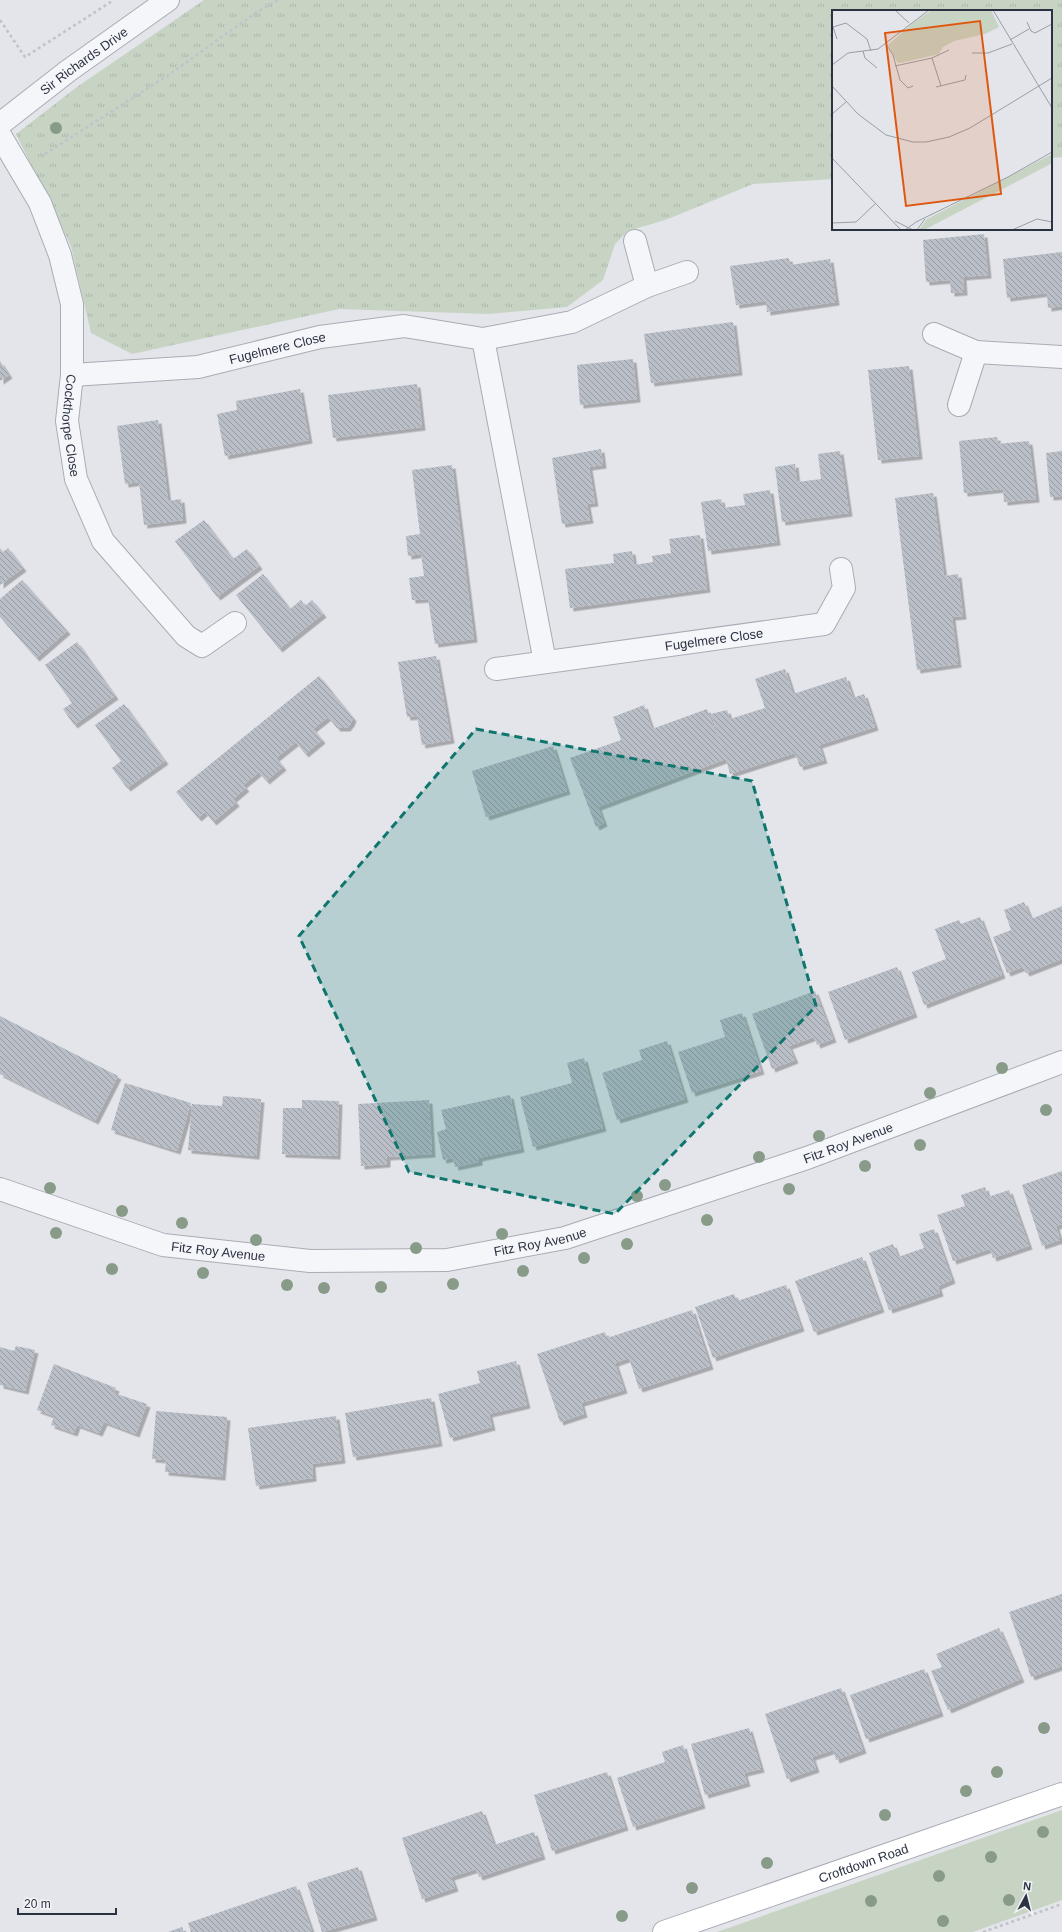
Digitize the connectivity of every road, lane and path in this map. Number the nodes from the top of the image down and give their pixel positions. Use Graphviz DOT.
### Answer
graph roads {
  1 [pos="114,0"];
  2 [pos="168,0"];
  3 [pos="278,0"];
  4 [pos="0,20"];
  5 [pos="0,124"];
  6 [pos="0,135"];
  7 [pos="21,170"];
  8 [pos="635,241"];
  9 [pos="687,272"];
  10 [pos="647,286"];
  11 [pos="934,334"];
  12 [pos="483,339"];
  13 [pos="976,352"];
  14 [pos="1062,357"];
  15 [pos="72,375"];
  16 [pos="959,405"];
  17 [pos="841,569"];
  18 [pos="236,623"];
  19 [pos="545,662"];
  20 [pos="496,669"];
  21 [pos="1062,1062"];
  22 [pos="0,1189"];
  23 [pos="1062,1794"];
  24 [pos="1062,1904"];
  25 [pos="664,1932"];
  26 [pos="983,1932"];
  1 -- 4 [label="path"];
  2 -- 5 [label="street, Sir Richards Drive"];
  3 -- 7 [label="path"];
  6 -- 7 [label="street, Cockthorpe Close"];
  7 -- 15 [label="street, Cockthorpe Close"];
  8 -- 10 [label="street"];
  9 -- 10 [label="street, Fugelmere Close"];
  10 -- 12 [label="street, Fugelmere Close"];
  11 -- 13 [label="street"];
  12 -- 15 [label="street, Fugelmere Close"];
  12 -- 19 [label="street"];
  13 -- 14 [label="street"];
  13 -- 16 [label="street"];
  15 -- 18 [label="street, Cockthorpe Close"];
  17 -- 19 [label="street, Fugelmere Close"];
  19 -- 20 [label="street, Fugelmere Close"];
  21 -- 22 [label="street, Fitz Roy Avenue"];
  23 -- 25 [label="street, Croftdown Road"];
  24 -- 26 [label="path"];
}
